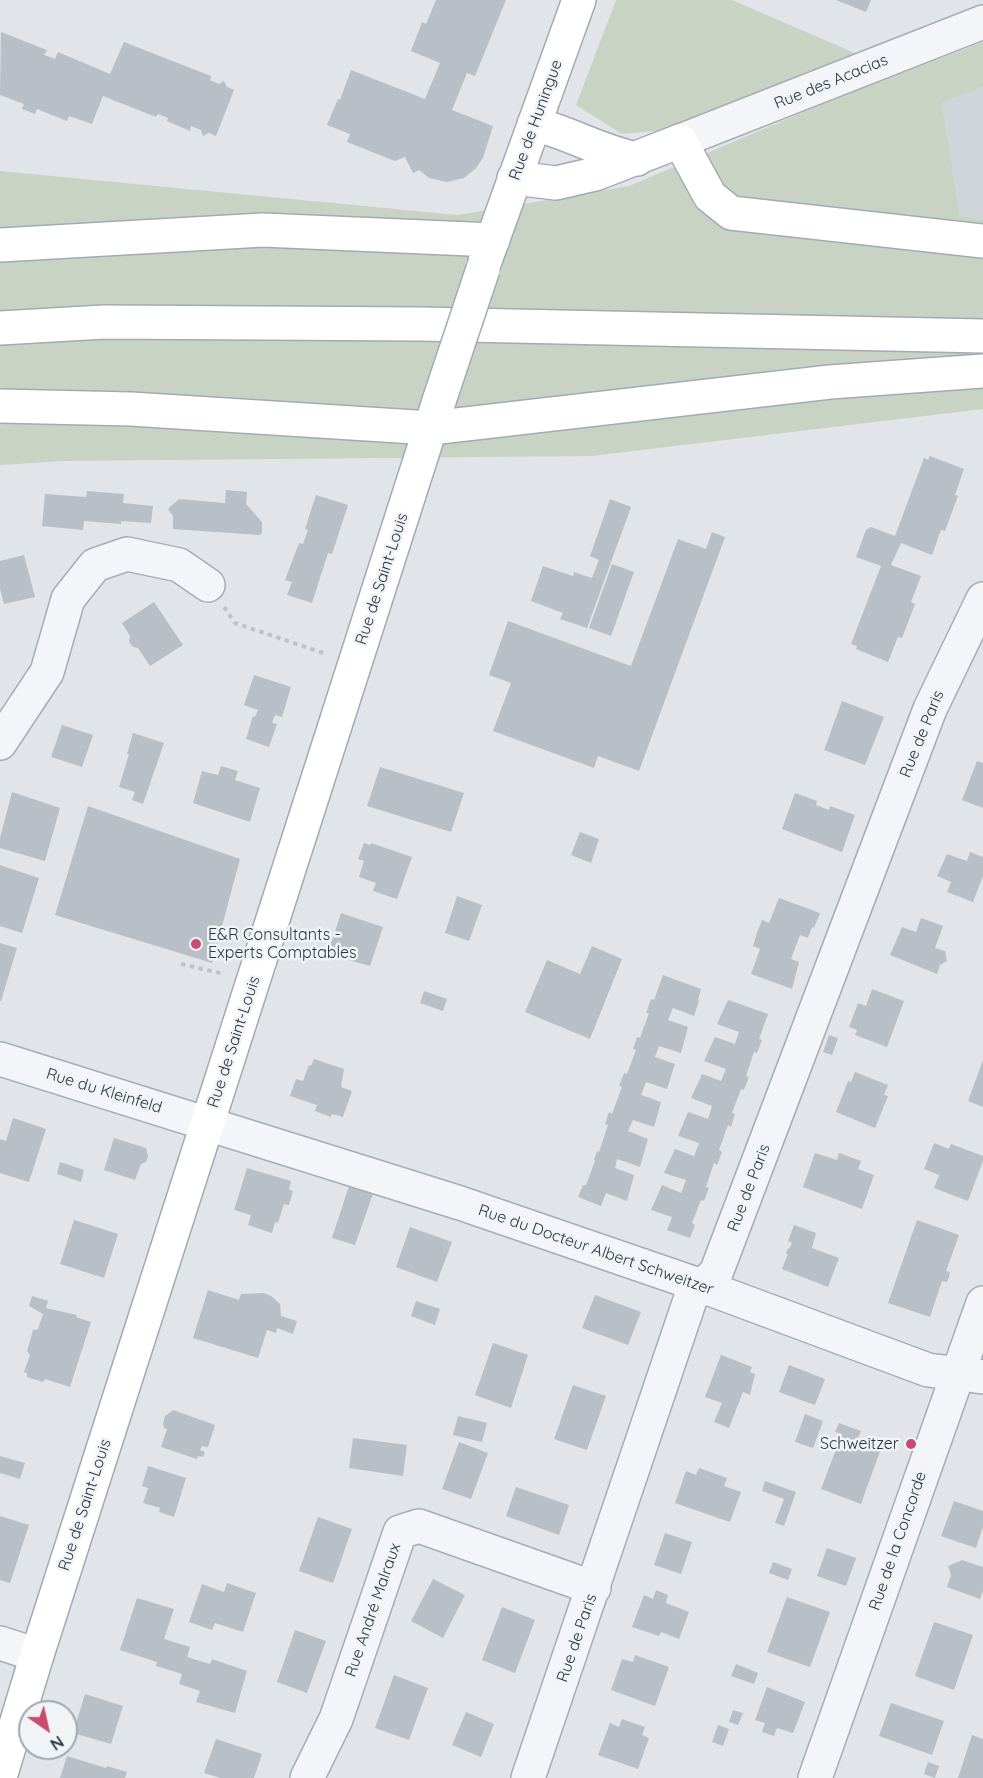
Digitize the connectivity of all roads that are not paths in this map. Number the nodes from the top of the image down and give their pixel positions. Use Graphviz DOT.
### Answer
graph roads {
  1 [pos="579,0"];
  2 [pos="983,22"];
  3 [pos="534,124"];
  4 [pos="680,141"];
  5 [pos="637,159"];
  6 [pos="514,178"];
  7 [pos="983,241"];
  8 [pos="0,245"];
  9 [pos="488,254"];
  10 [pos="0,328"];
  11 [pos="983,336"];
  12 [pos="983,371"];
  13 [pos="0,406"];
  14 [pos="435,413"];
  15 [pos="208,585"];
  16 [pos="983,599"];
  17 [pos="0,743"];
  18 [pos="22,1056"];
  19 [pos="207,1123"];
  20 [pos="702,1286"];
  21 [pos="983,1303"];
  22 [pos="970,1375"];
  23 [pos="594,1588"];
  24 [pos="0,1642"];
  25 [pos="37,1655"];
  26 [pos="0,1777"];
  27 [pos="307,1778"];
  28 [pos="528,1778"];
  29 [pos="814,1778"];
  1 -- 3 [label="main road, Rue de Huningue"];
  2 -- 4 [label="street, Rue des Acacias"];
  3 -- 5 [label="main road"];
  3 -- 6 [label="main road, Rue de Huningue"];
  4 -- 5 [label="main road"];
  4 -- 7 [label="main road"];
  5 -- 6 [label="main road"];
  6 -- 9 [label="main road, Rue de Huningue"];
  8 -- 9 [label="main road"];
  9 -- 14 [label="main road, Rue de Saint-Louis, bridge"];
  10 -- 11 [label="main road"];
  12 -- 14 [label="main road"];
  13 -- 14 [label="main road"];
  14 -- 19 [label="main road, Rue de Saint-Louis"];
  15 -- 17 [label="street"];
  16 -- 20 [label="street, Rue de Paris"];
  18 -- 19 [label="street, Rue du Kleinfeld"];
  19 -- 20 [label="street, Rue du Docteur Albert Schweitzer"];
  19 -- 25 [label="main road, Rue de Saint-Louis"];
  20 -- 22 [label="street, Rue du Docteur Albert Schweitzer"];
  20 -- 23 [label="street, Rue de Paris"];
  21 -- 22 [label="street, Rue de la Concorde"];
  22 -- 29 [label="street, Rue de la Concorde"];
  23 -- 27 [label="street, Rue André Malraux"];
  23 -- 28 [label="street, Rue de Paris"];
  24 -- 25 [label="street"];
  25 -- 26 [label="main road, Rue de Saint-Louis"];
}
